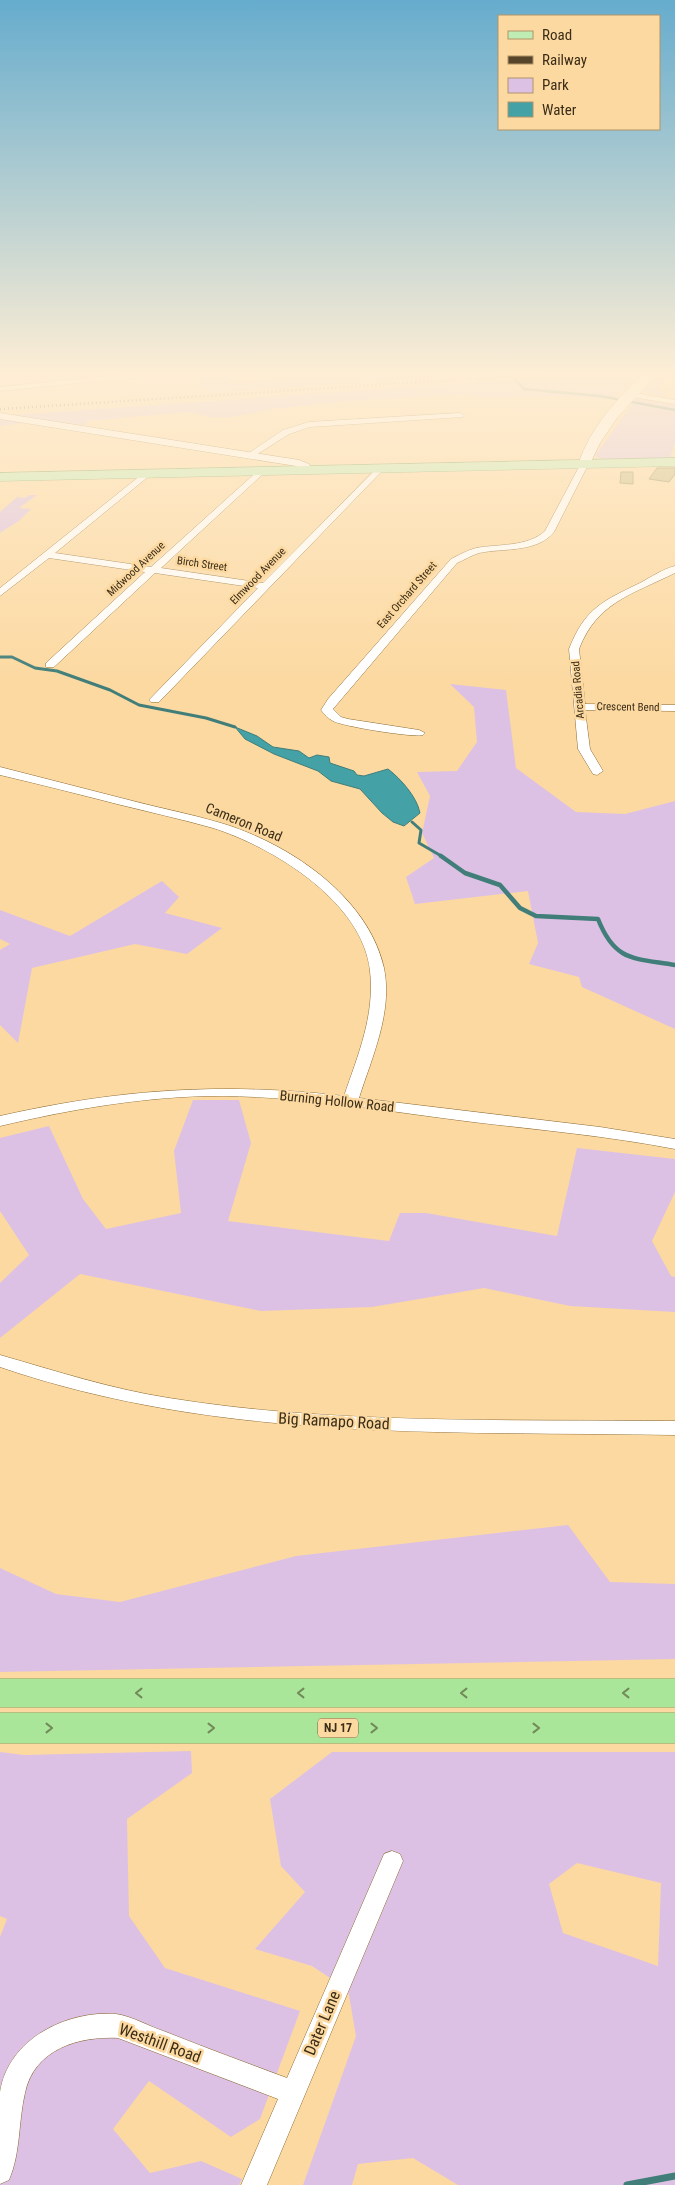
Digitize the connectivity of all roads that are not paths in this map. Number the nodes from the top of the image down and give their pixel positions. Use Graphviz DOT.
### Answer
graph roads {
  1 [pos="50,476"];
  2 [pos="144,476"];
  3 [pos="256,476"];
  4 [pos="372,476"];
  5 [pos="578,476"];
  6 [pos="0,477"];
  7 [pos="46,555"];
  8 [pos="675,569"];
  9 [pos="153,570"];
  10 [pos="266,586"];
  11 [pos="0,593"];
  12 [pos="50,665"];
  13 [pos="155,700"];
  14 [pos="580,707"];
  15 [pos="675,708"];
  16 [pos="419,733"];
  17 [pos="0,771"];
  18 [pos="597,771"];
  19 [pos="350,1102"];
  20 [pos="0,1121"];
  21 [pos="675,1144"];
  22 [pos="0,1361"];
  23 [pos="675,1428"];
  24 [pos="0,1693"];
  25 [pos="675,1694"];
  26 [pos="0,1728"];
  27 [pos="675,1728"];
  28 [pos="392,1861"];
  29 [pos="292,2092"];
  30 [pos="0,2171"];
  31 [pos="254,2185"];
  1 -- 6 [label="main road"];
  2 -- 7 [label="street"];
  3 -- 9 [label="street, Midwood Avenue"];
  4 -- 10 [label="street, Elmwood Avenue"];
  5 -- 16 [label="street, East Orchard Street"];
  7 -- 9 [label="street, Birch Street"];
  7 -- 11 [label="street"];
  8 -- 14 [label="street, Arcadia Road"];
  9 -- 10 [label="street, Birch Street"];
  9 -- 12 [label="street, Midwood Avenue"];
  10 -- 13 [label="street, Elmwood Avenue"];
  14 -- 15 [label="street, Crescent Bend"];
  14 -- 18 [label="street, Arcadia Road"];
  17 -- 19 [label="street, Cameron Road"];
  19 -- 20 [label="street, Burning Hollow Road"];
  19 -- 21 [label="street, Burning Hollow Road"];
  22 -- 23 [label="street, Big Ramapo Road"];
  25 -- 24 [label="highway, one-way"];
  26 -- 27 [label="highway, NJ 17, one-way"];
  28 -- 29 [label="street, Dater Lane"];
  29 -- 30 [label="street, Westhill Road"];
  29 -- 31 [label="street, Dater Lane"];
}
